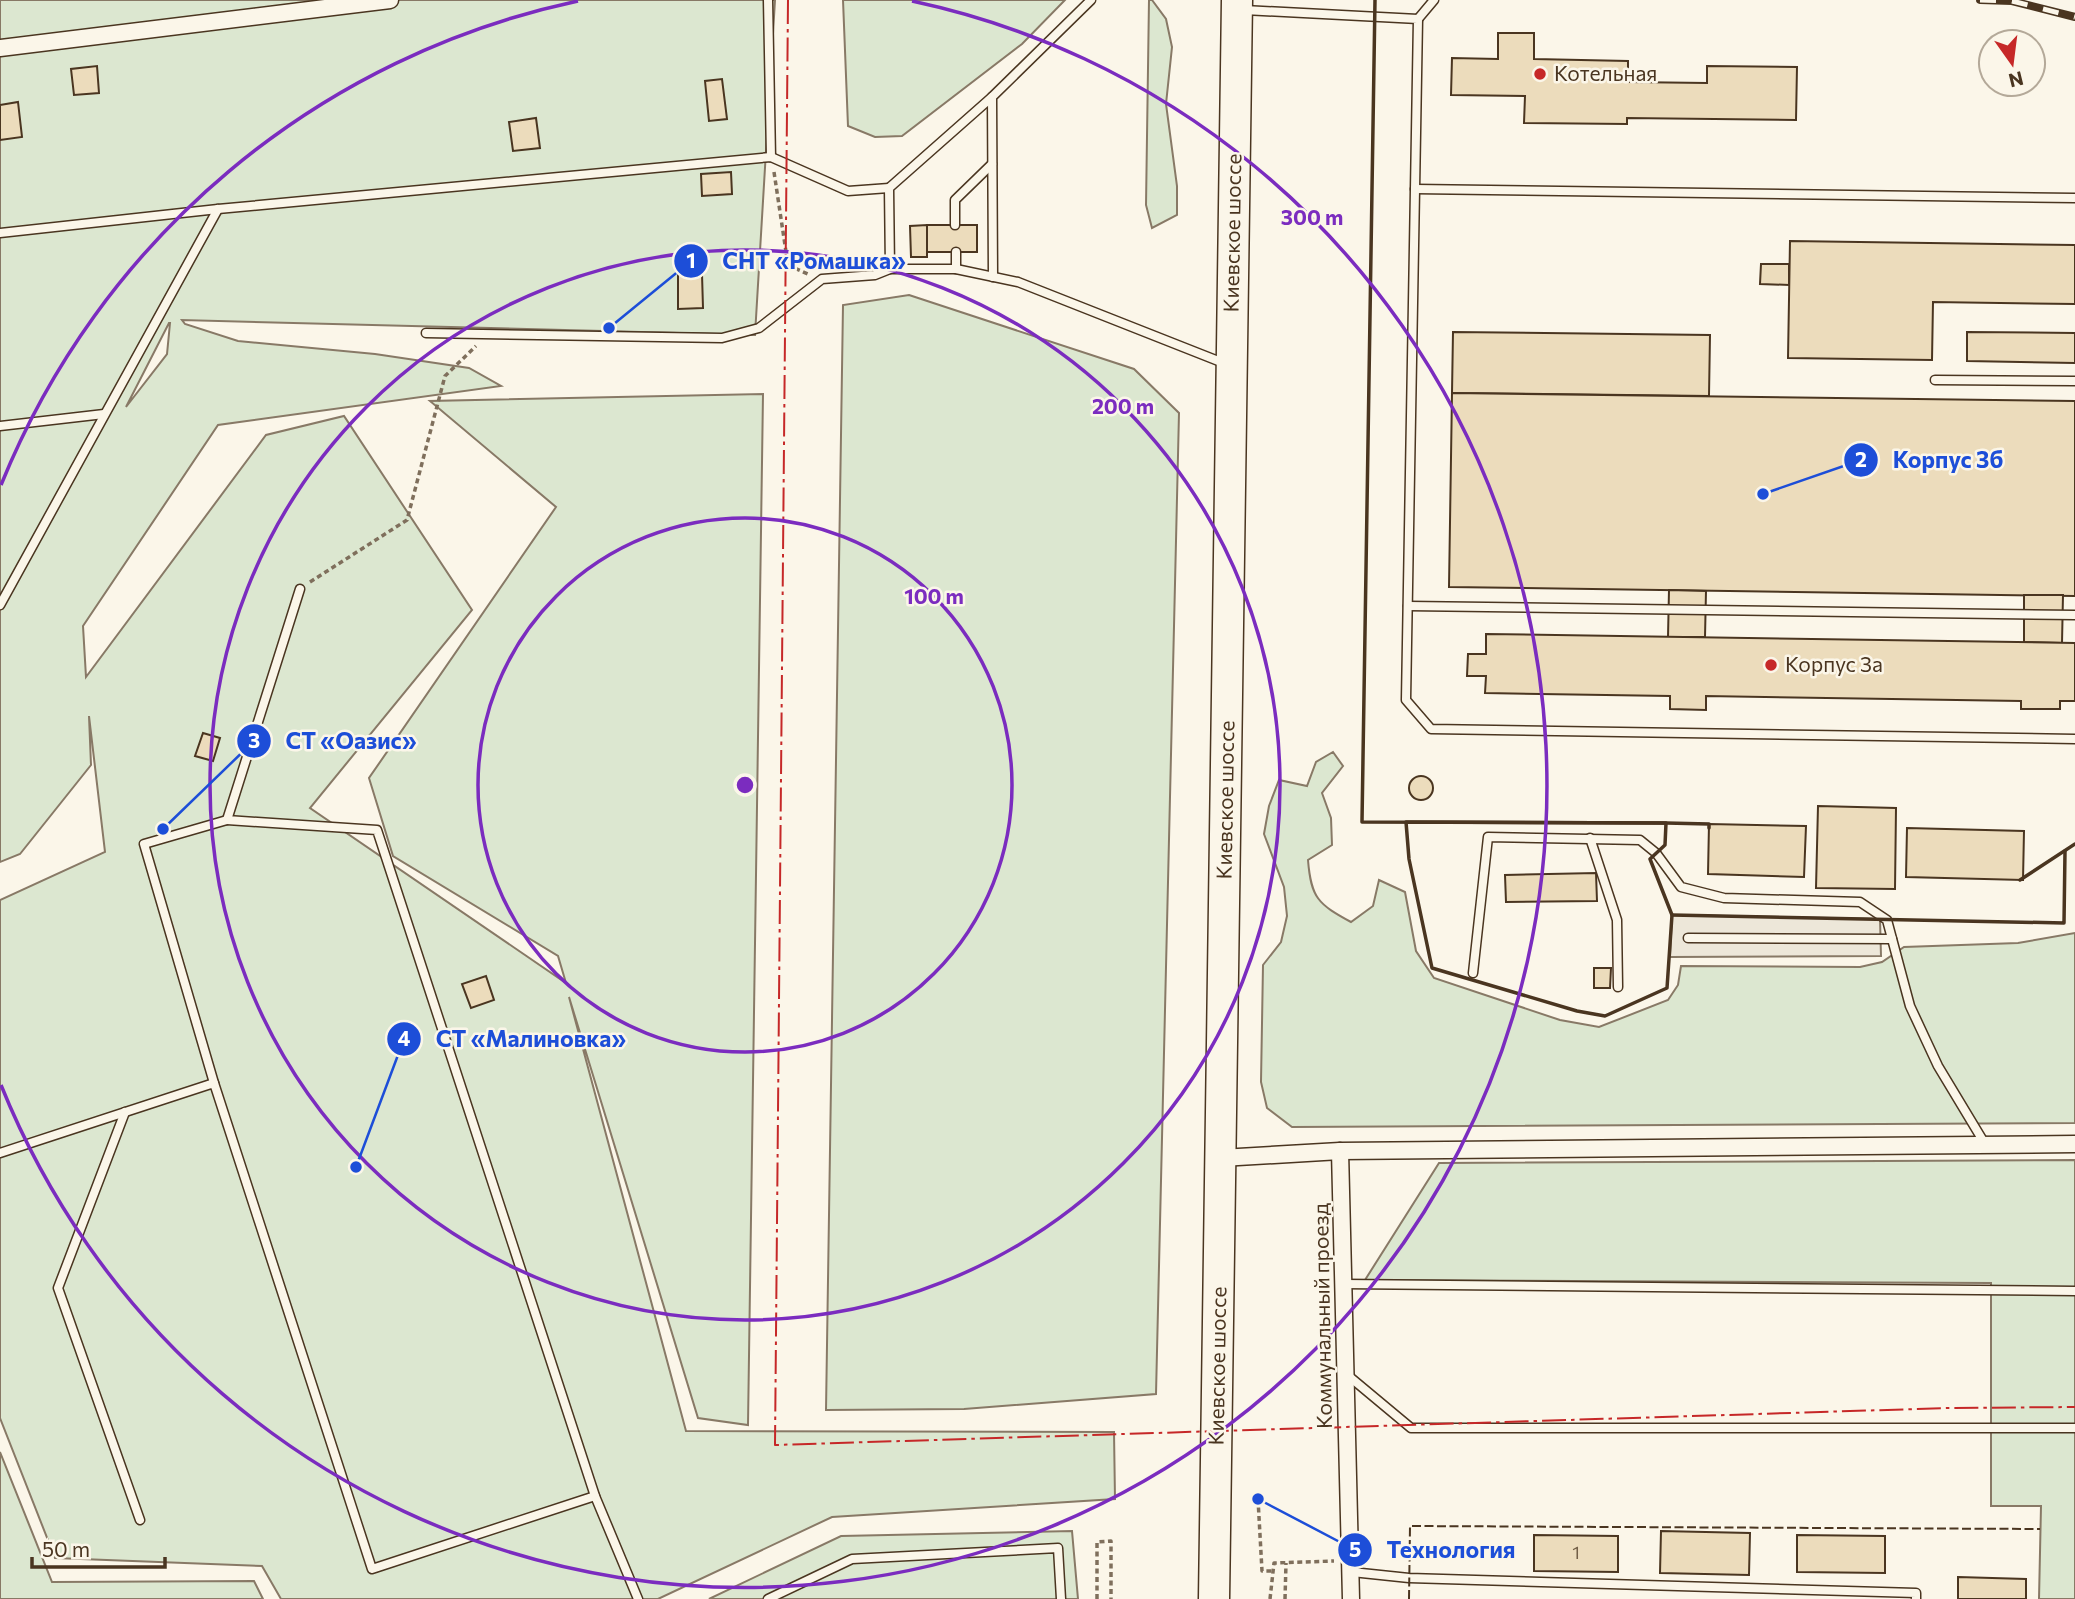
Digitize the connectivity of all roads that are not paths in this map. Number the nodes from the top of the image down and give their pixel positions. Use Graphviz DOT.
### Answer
graph roads {
  1 [pos="390,0"];
  2 [pos="768,0"];
  3 [pos="1091,0"];
  4 [pos="1434,0"];
  5 [pos="1237,5"];
  6 [pos="1418,19"];
  7 [pos="0,48"];
  8 [pos="992,97"];
  9 [pos="771,157"];
  10 [pos="992,164"];
  11 [pos="889,188"];
  12 [pos="1415,189"];
  13 [pos="2075,198"];
  14 [pos="218,209"];
  15 [pos="956,225"];
  16 [pos="0,233"];
  17 [pos="956,252"];
  18 [pos="890,269"];
  19 [pos="956,269"];
  20 [pos="993,277"];
  21 [pos="425,333"];
  22 [pos="1230,366"];
  23 [pos="1935,380"];
  24 [pos="2075,381"];
  25 [pos="104,414"];
  26 [pos="0,426"];
  27 [pos="300,589"];
  28 [pos="0,606"];
  29 [pos="1408,606"];
  30 [pos="2075,615"];
  31 [pos="2075,739"];
  32 [pos="226,820"];
  33 [pos="1590,838"];
  34 [pos="1688,938"];
  35 [pos="1892,939"];
  36 [pos="1473,973"];
  37 [pos="1618,986"];
  38 [pos="214,1083"];
  39 [pos="125,1112"];
  40 [pos="1984,1144"];
  41 [pos="2075,1144"];
  42 [pos="1340,1151"];
  43 [pos="0,1153"];
  44 [pos="1222,1158"];
  45 [pos="1342,1284"];
  46 [pos="2075,1291"];
  47 [pos="1344,1372"];
  48 [pos="2075,1428"];
  49 [pos="595,1496"];
  50 [pos="140,1520"];
  51 [pos="1352,1566"];
  52 [pos="638,1599"];
  53 [pos="768,1599"];
  54 [pos="1061,1599"];
  55 [pos="1214,1599"];
  56 [pos="1351,1599"];
  57 [pos="1916,1599"];
  1 -- 7 [label="street"];
  2 -- 9 [label="lane"];
  3 -- 8 [label="lane"];
  4 -- 6 [label="lane"];
  5 -- 6 [label="lane"];
  5 -- 22 [label="highway, Киевское шоссе"];
  6 -- 12 [label="lane"];
  8 -- 10 [label="lane"];
  8 -- 11 [label="lane"];
  9 -- 11 [label="lane"];
  9 -- 14 [label="lane"];
  10 -- 15 [label="lane"];
  10 -- 20 [label="lane"];
  11 -- 18 [label="lane"];
  12 -- 13 [label="lane"];
  12 -- 29 [label="lane"];
  14 -- 16 [label="lane"];
  14 -- 25 [label="lane"];
  17 -- 19 [label="lane"];
  18 -- 19 [label="lane"];
  18 -- 21 [label="lane"];
  19 -- 20 [label="lane"];
  20 -- 22 [label="lane"];
  22 -- 44 [label="highway, Киевское шоссе"];
  23 -- 24 [label="lane"];
  25 -- 26 [label="lane"];
  25 -- 28 [label="lane"];
  27 -- 32 [label="lane"];
  29 -- 30 [label="lane"];
  29 -- 31 [label="lane"];
  32 -- 38 [label="lane"];
  32 -- 49 [label="lane"];
  33 -- 35 [label="lane"];
  33 -- 36 [label="lane"];
  33 -- 37 [label="lane"];
  34 -- 35 [label="lane"];
  35 -- 40 [label="lane"];
  38 -- 39 [label="lane"];
  38 -- 49 [label="lane"];
  39 -- 43 [label="lane"];
  39 -- 50 [label="lane"];
  40 -- 41 [label="street"];
  40 -- 42 [label="street"];
  42 -- 44 [label="street"];
  42 -- 45 [label="street, Коммунальный проезд"];
  44 -- 55 [label="highway, Киевское шоссе"];
  45 -- 46 [label="lane"];
  45 -- 47 [label="street, Коммунальный проезд"];
  47 -- 48 [label="lane"];
  47 -- 51 [label="street, Коммунальный проезд"];
  49 -- 52 [label="lane"];
  51 -- 56 [label="street, Коммунальный проезд"];
  51 -- 57 [label="lane"];
  53 -- 54 [label="lane"];
}
